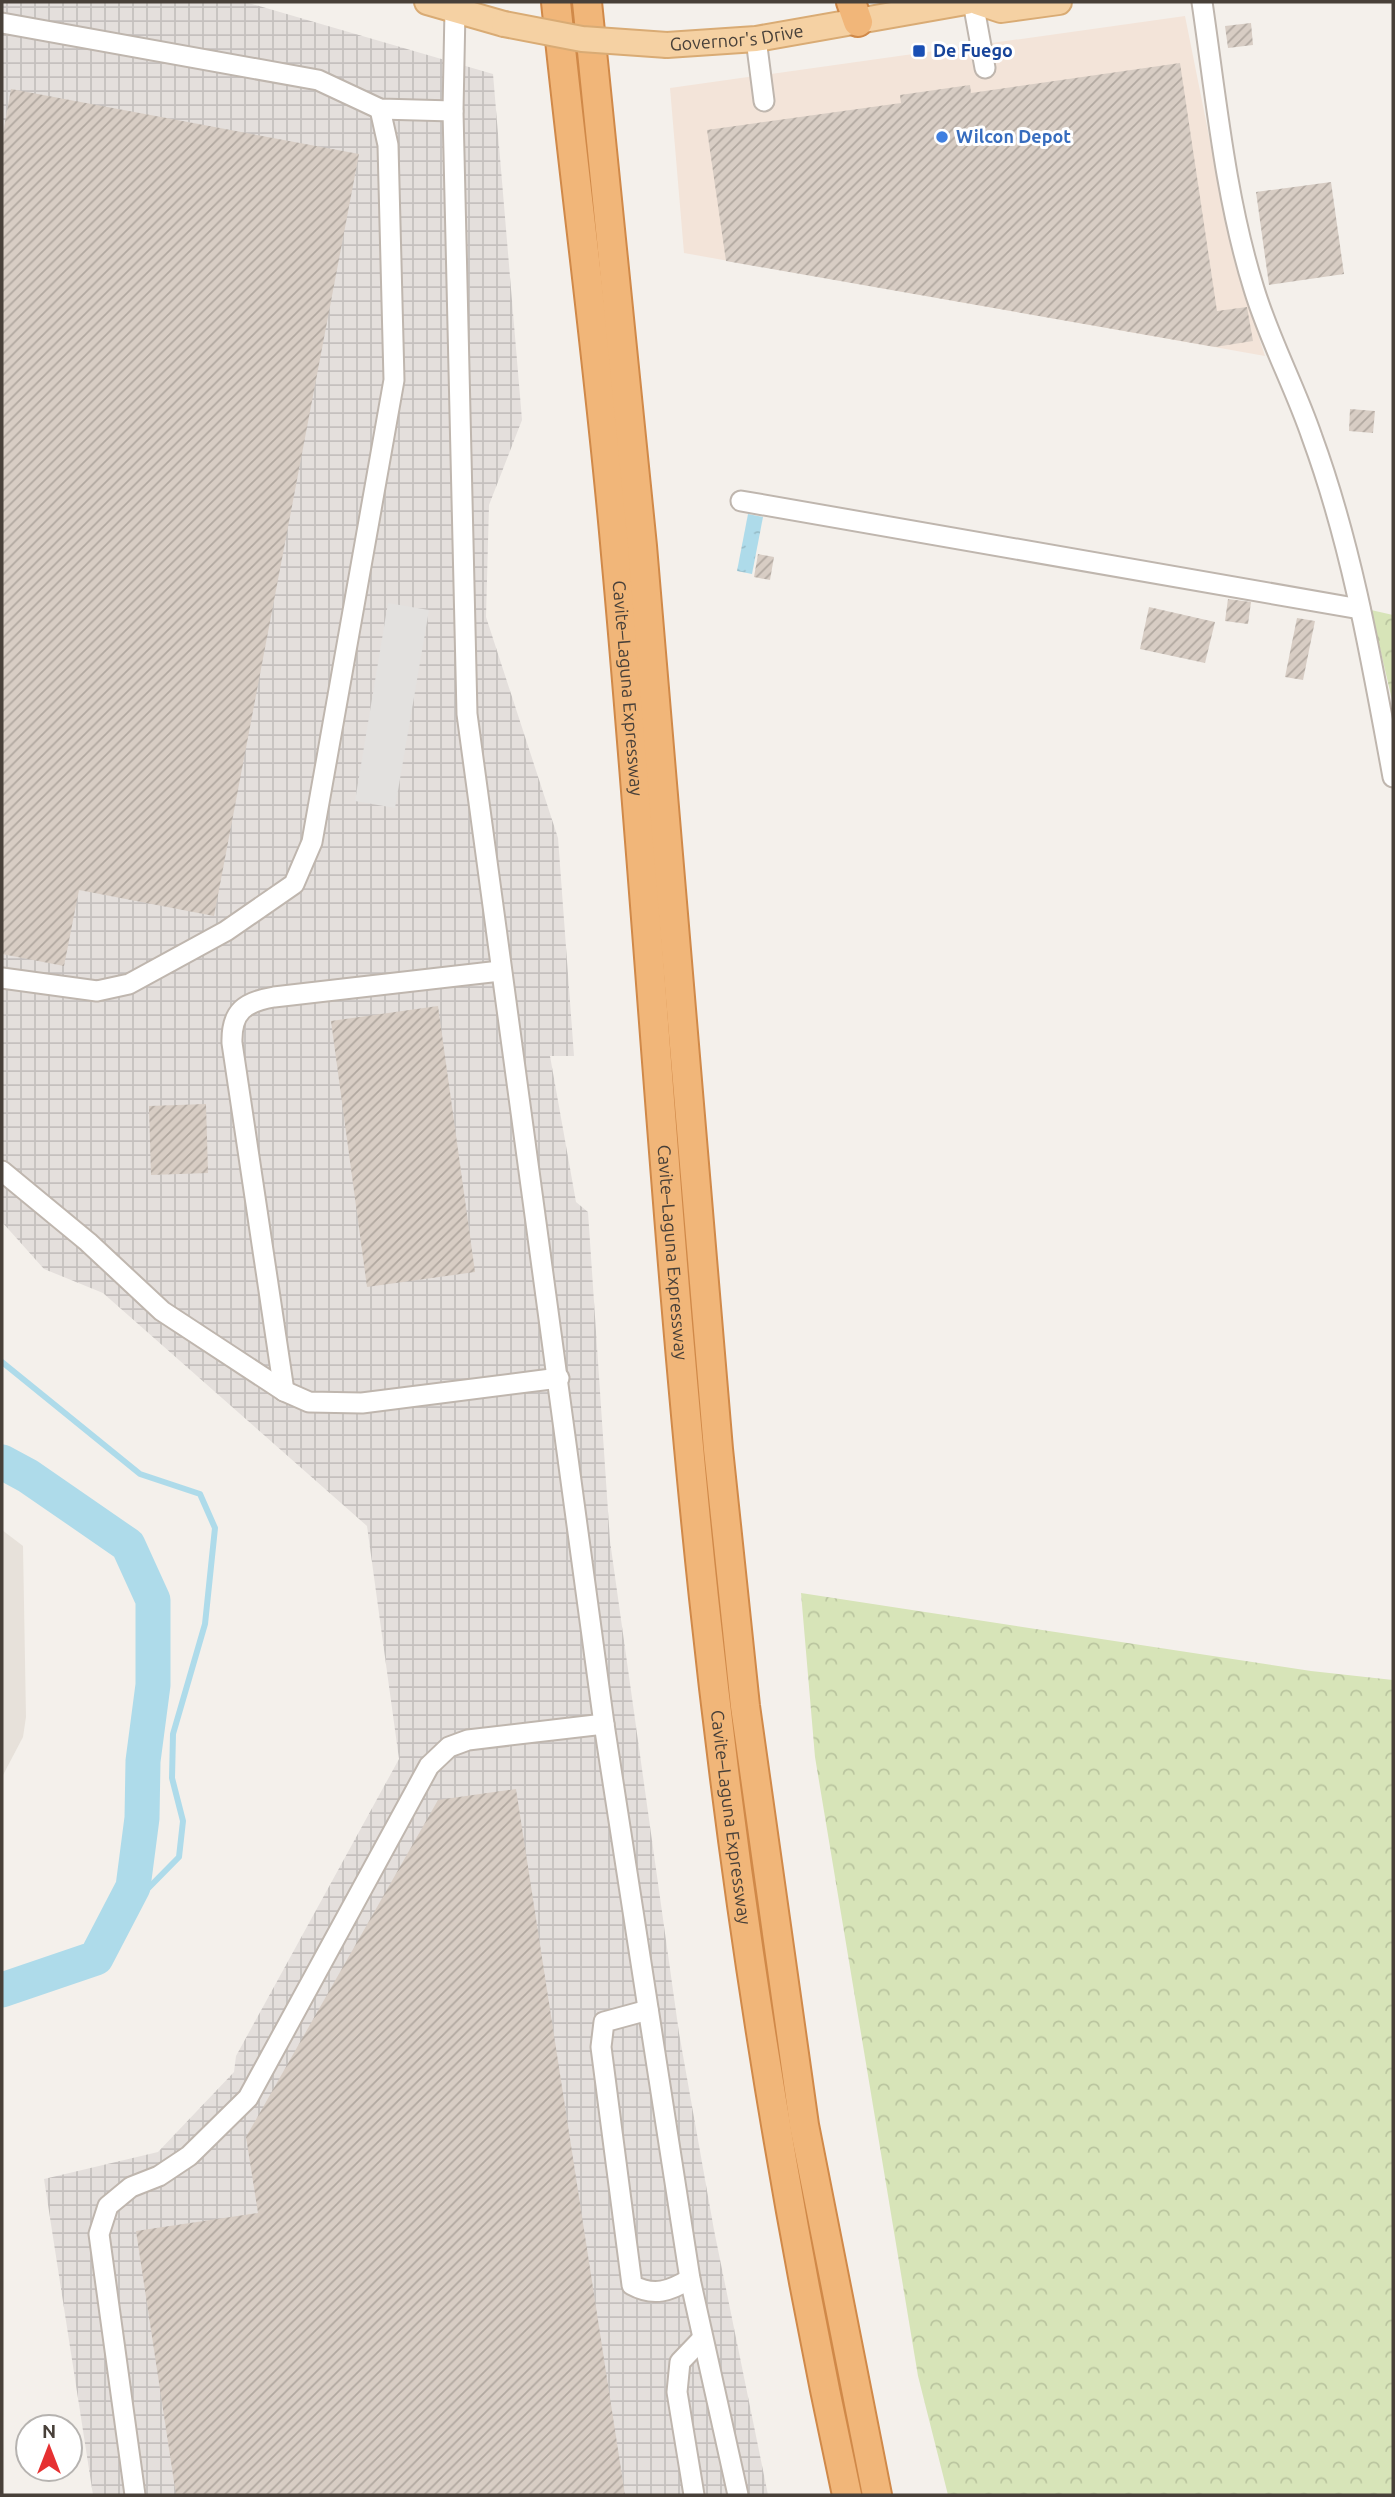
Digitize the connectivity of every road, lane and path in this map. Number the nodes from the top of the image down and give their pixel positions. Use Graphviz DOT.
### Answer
graph roads {
  1 [pos="427,2"];
  2 [pos="556,2"];
  3 [pos="587,2"];
  4 [pos="966,2"];
  5 [pos="975,2"];
  6 [pos="1059,2"];
  7 [pos="1202,2"];
  8 [pos="858,9"];
  9 [pos="455,10"];
  10 [pos="2,23"];
  11 [pos="756,39"];
  12 [pos="985,68"];
  13 [pos="764,101"];
  14 [pos="380,109"];
  15 [pos="453,111"];
  16 [pos="741,501"];
  17 [pos="1360,609"];
  18 [pos="1393,777"];
  19 [pos="500,971"];
  20 [pos="2,978"];
  21 [pos="2,1171"];
  22 [pos="559,1378"];
  23 [pos="284,1391"];
  24 [pos="604,1724"];
  25 [pos="648,2010"];
  26 [pos="690,2279"];
  27 [pos="702,2339"];
  28 [pos="135,2495"];
  29 [pos="694,2495"];
  30 [pos="738,2495"];
  31 [pos="847,2495"];
  32 [pos="877,2495"];
  1 -- 9 [label="main road, Governor's Drive"];
  2 -- 31 [label="highway, Cavite–Laguna Expressway"];
  3 -- 32 [label="highway, Cavite–Laguna Expressway"];
  4 -- 8 [label="main road, Governor's Drive"];
  5 -- 6 [label="main road"];
  5 -- 12 [label="street"];
  7 -- 17 [label="street"];
  8 -- 11 [label="main road, Governor's Drive"];
  9 -- 11 [label="main road, Governor's Drive, bridge"];
  9 -- 15 [label="street"];
  10 -- 14 [label="street"];
  11 -- 13 [label="street"];
  14 -- 15 [label="street"];
  14 -- 20 [label="street"];
  15 -- 19 [label="street"];
  16 -- 17 [label="street"];
  17 -- 18 [label="street"];
  19 -- 22 [label="street"];
  19 -- 23 [label="street"];
  21 -- 23 [label="street"];
  22 -- 23 [label="street"];
  22 -- 24 [label="street"];
  24 -- 25 [label="street"];
  24 -- 28 [label="street"];
  25 -- 26 [label="street"];
  25 -- 26 [label="street"];
  26 -- 27 [label="street"];
  27 -- 29 [label="street"];
  27 -- 30 [label="street"];
}
